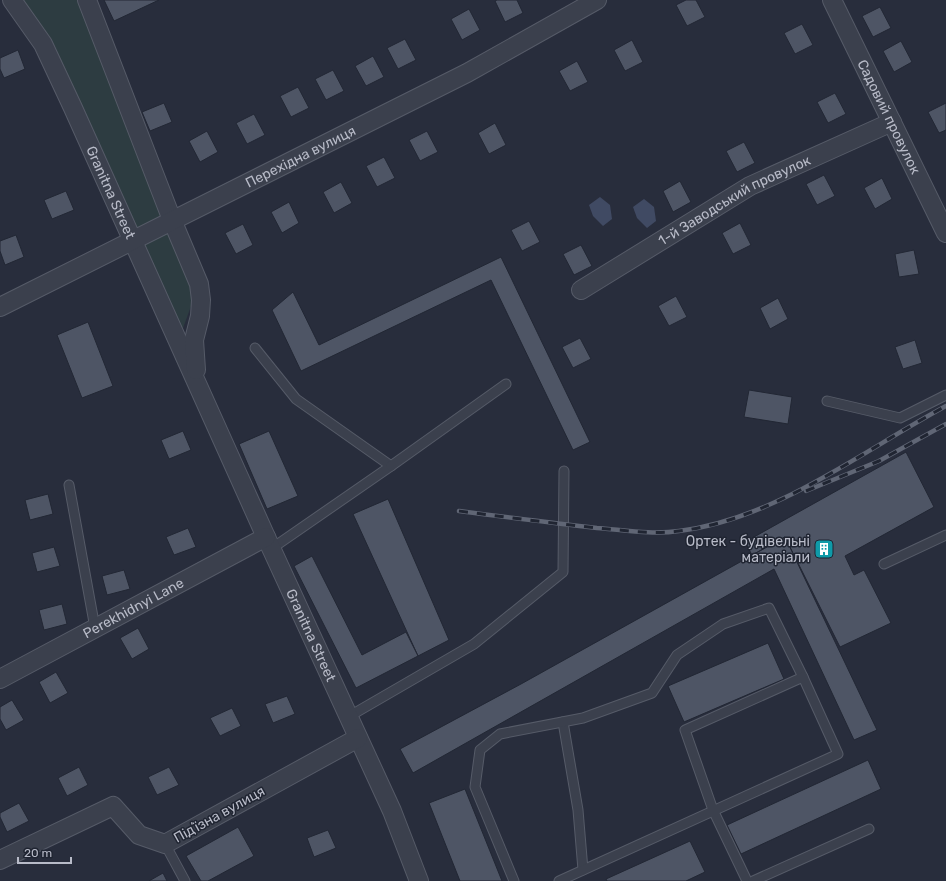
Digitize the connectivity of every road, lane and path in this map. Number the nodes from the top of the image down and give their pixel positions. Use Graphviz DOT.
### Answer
graph roads {
  1 [pos="12,0"];
  2 [pos="87,0"];
  3 [pos="597,0"];
  4 [pos="832,0"];
  5 [pos="892,122"];
  6 [pos="172,220"];
  7 [pos="946,233"];
  8 [pos="132,240"];
  9 [pos="581,290"];
  10 [pos="0,307"];
  11 [pos="255,348"];
  12 [pos="506,384"];
  13 [pos="200,390"];
  14 [pos="946,394"];
  15 [pos="826,401"];
  16 [pos="391,466"];
  17 [pos="564,471"];
  18 [pos="69,485"];
  19 [pos="946,534"];
  20 [pos="269,543"];
  21 [pos="884,564"];
  22 [pos="95,628"];
  23 [pos="803,677"];
  24 [pos="0,679"];
  25 [pos="348,717"];
  26 [pos="563,722"];
  27 [pos="358,738"];
  28 [pos="713,810"];
  29 [pos="869,829"];
  30 [pos="165,844"];
  31 [pos="0,860"];
  32 [pos="583,870"];
  33 [pos="185,881"];
  34 [pos="419,881"];
  35 [pos="514,881"];
  36 [pos="559,881"];
  37 [pos="748,881"];
  38 [pos="753,881"];
  1 -- 8 [label="street, Granitna Street"];
  2 -- 6 [label="street, Granitna Street"];
  3 -- 6 [label="street, Перехідна вулиця"];
  4 -- 5 [label="street, Садовий провулок"];
  5 -- 7 [label="street, Садовий провулок"];
  5 -- 9 [label="street, 1-й Заводський провулок"];
  6 -- 8 [label="street, Перехідна вулиця"];
  6 -- 13 [label="street, Granitna Street"];
  8 -- 10 [label="street, Перехідна вулиця"];
  8 -- 13 [label="street, Granitna Street"];
  11 -- 16 [label="lane"];
  12 -- 16 [label="lane"];
  13 -- 20 [label="street, Granitna Street"];
  14 -- 15 [label="lane"];
  16 -- 20 [label="lane"];
  17 -- 25 [label="lane"];
  18 -- 22 [label="lane"];
  19 -- 21 [label="lane"];
  20 -- 22 [label="street, Perekhidnyi Lane"];
  20 -- 25 [label="street, Granitna Street"];
  22 -- 24 [label="street, Perekhidnyi Lane"];
  23 -- 26 [label="lane"];
  23 -- 28 [label="lane"];
  23 -- 28 [label="lane"];
  25 -- 27 [label="street, Granitna Street"];
  26 -- 32 [label="lane"];
  26 -- 35 [label="lane"];
  27 -- 30 [label="street, Підʼїзна вулиця"];
  27 -- 34 [label="street, Granitna Street"];
  28 -- 32 [label="lane"];
  28 -- 37 [label="lane"];
  29 -- 38 [label="lane"];
  30 -- 31 [label="street, Підʼїзна вулиця"];
  30 -- 33 [label="lane"];
  32 -- 36 [label="lane"];
}
